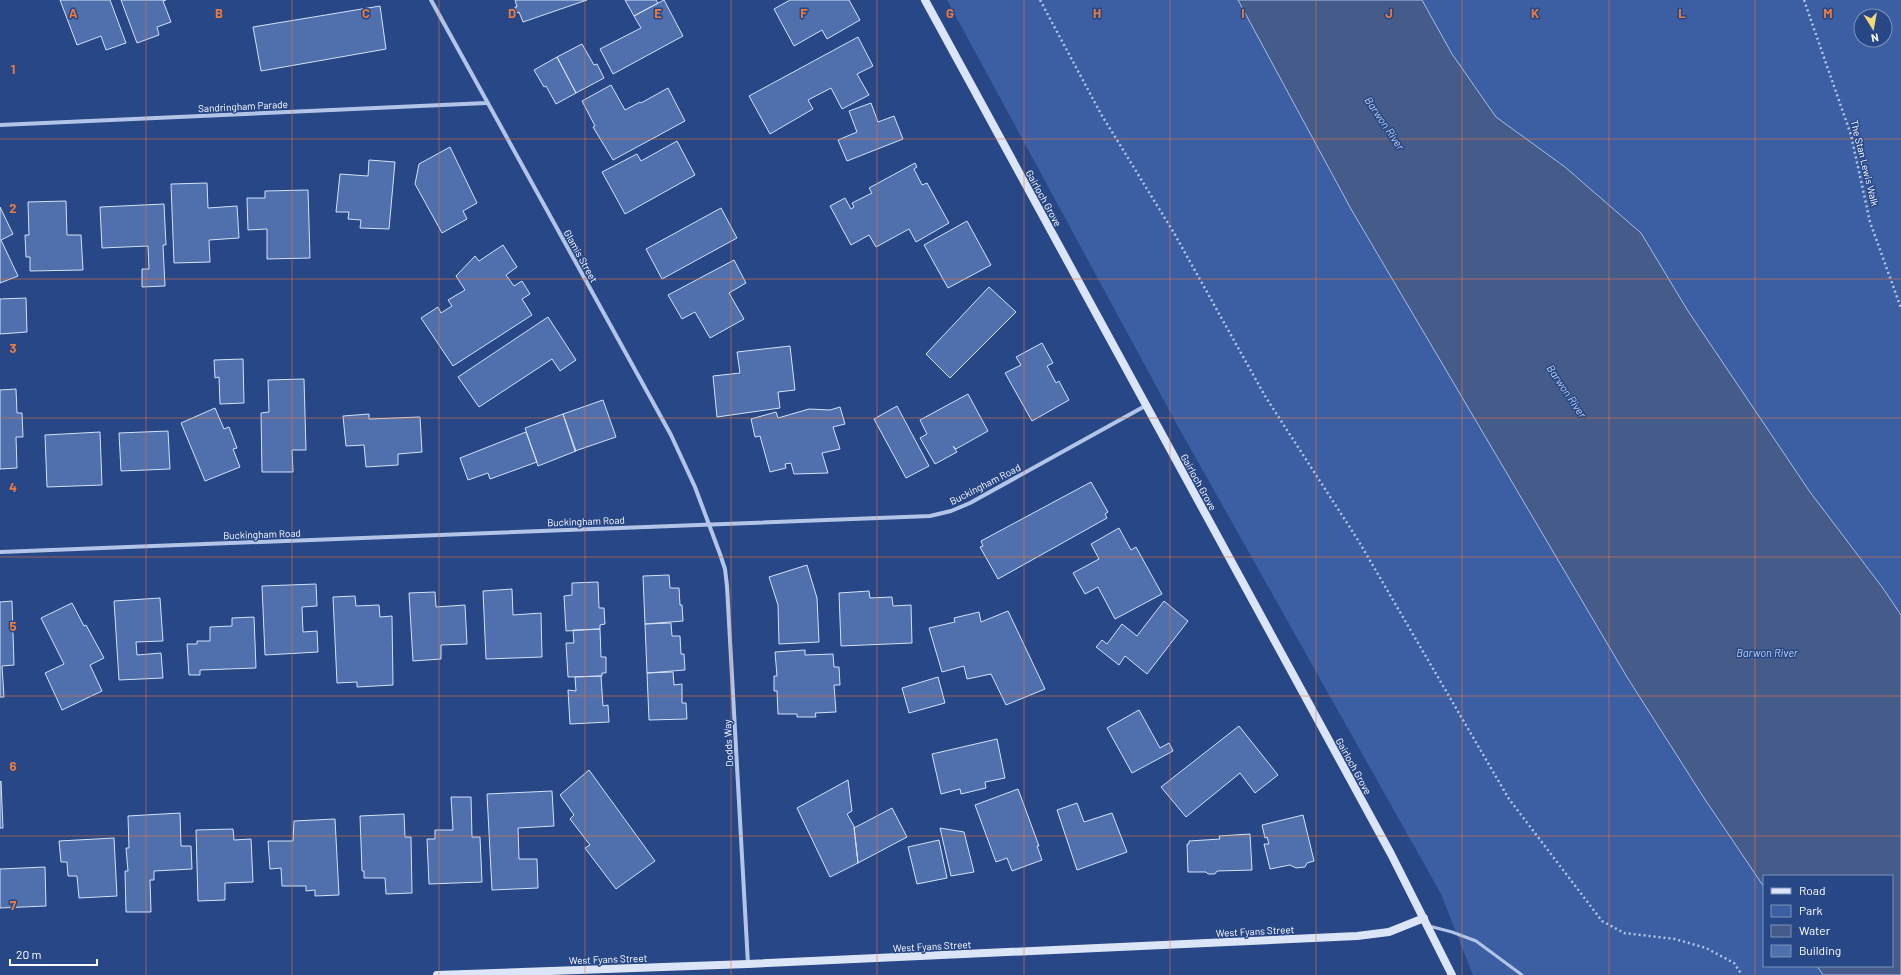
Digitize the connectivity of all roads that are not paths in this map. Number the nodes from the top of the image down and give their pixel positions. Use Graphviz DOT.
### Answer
graph roads {
  1 [pos="431,0"];
  2 [pos="925,0"];
  3 [pos="486,103"];
  4 [pos="0,125"];
  5 [pos="1145,406"];
  6 [pos="709,524"];
  7 [pos="0,552"];
  8 [pos="1426,922"];
  9 [pos="748,964"];
  10 [pos="527,973"];
  11 [pos="437,975"];
  12 [pos="1452,975"];
  13 [pos="1522,975"];
  1 -- 3 [label="street, Glamis Street"];
  2 -- 5 [label="street, Gairloch Grove"];
  3 -- 4 [label="street, Sandringham Parade"];
  3 -- 6 [label="street, Glamis Street"];
  5 -- 6 [label="street, Buckingham Road"];
  5 -- 8 [label="street, Gairloch Grove"];
  6 -- 7 [label="street, Buckingham Road"];
  6 -- 9 [label="street, Dodds Way"];
  8 -- 9 [label="street, West Fyans Street"];
  8 -- 12 [label="street, Gairloch Grove"];
  8 -- 13 [label="lane"];
  9 -- 10 [label="street, West Fyans Street"];
  10 -- 11 [label="street, West Fyans Street"];
}
